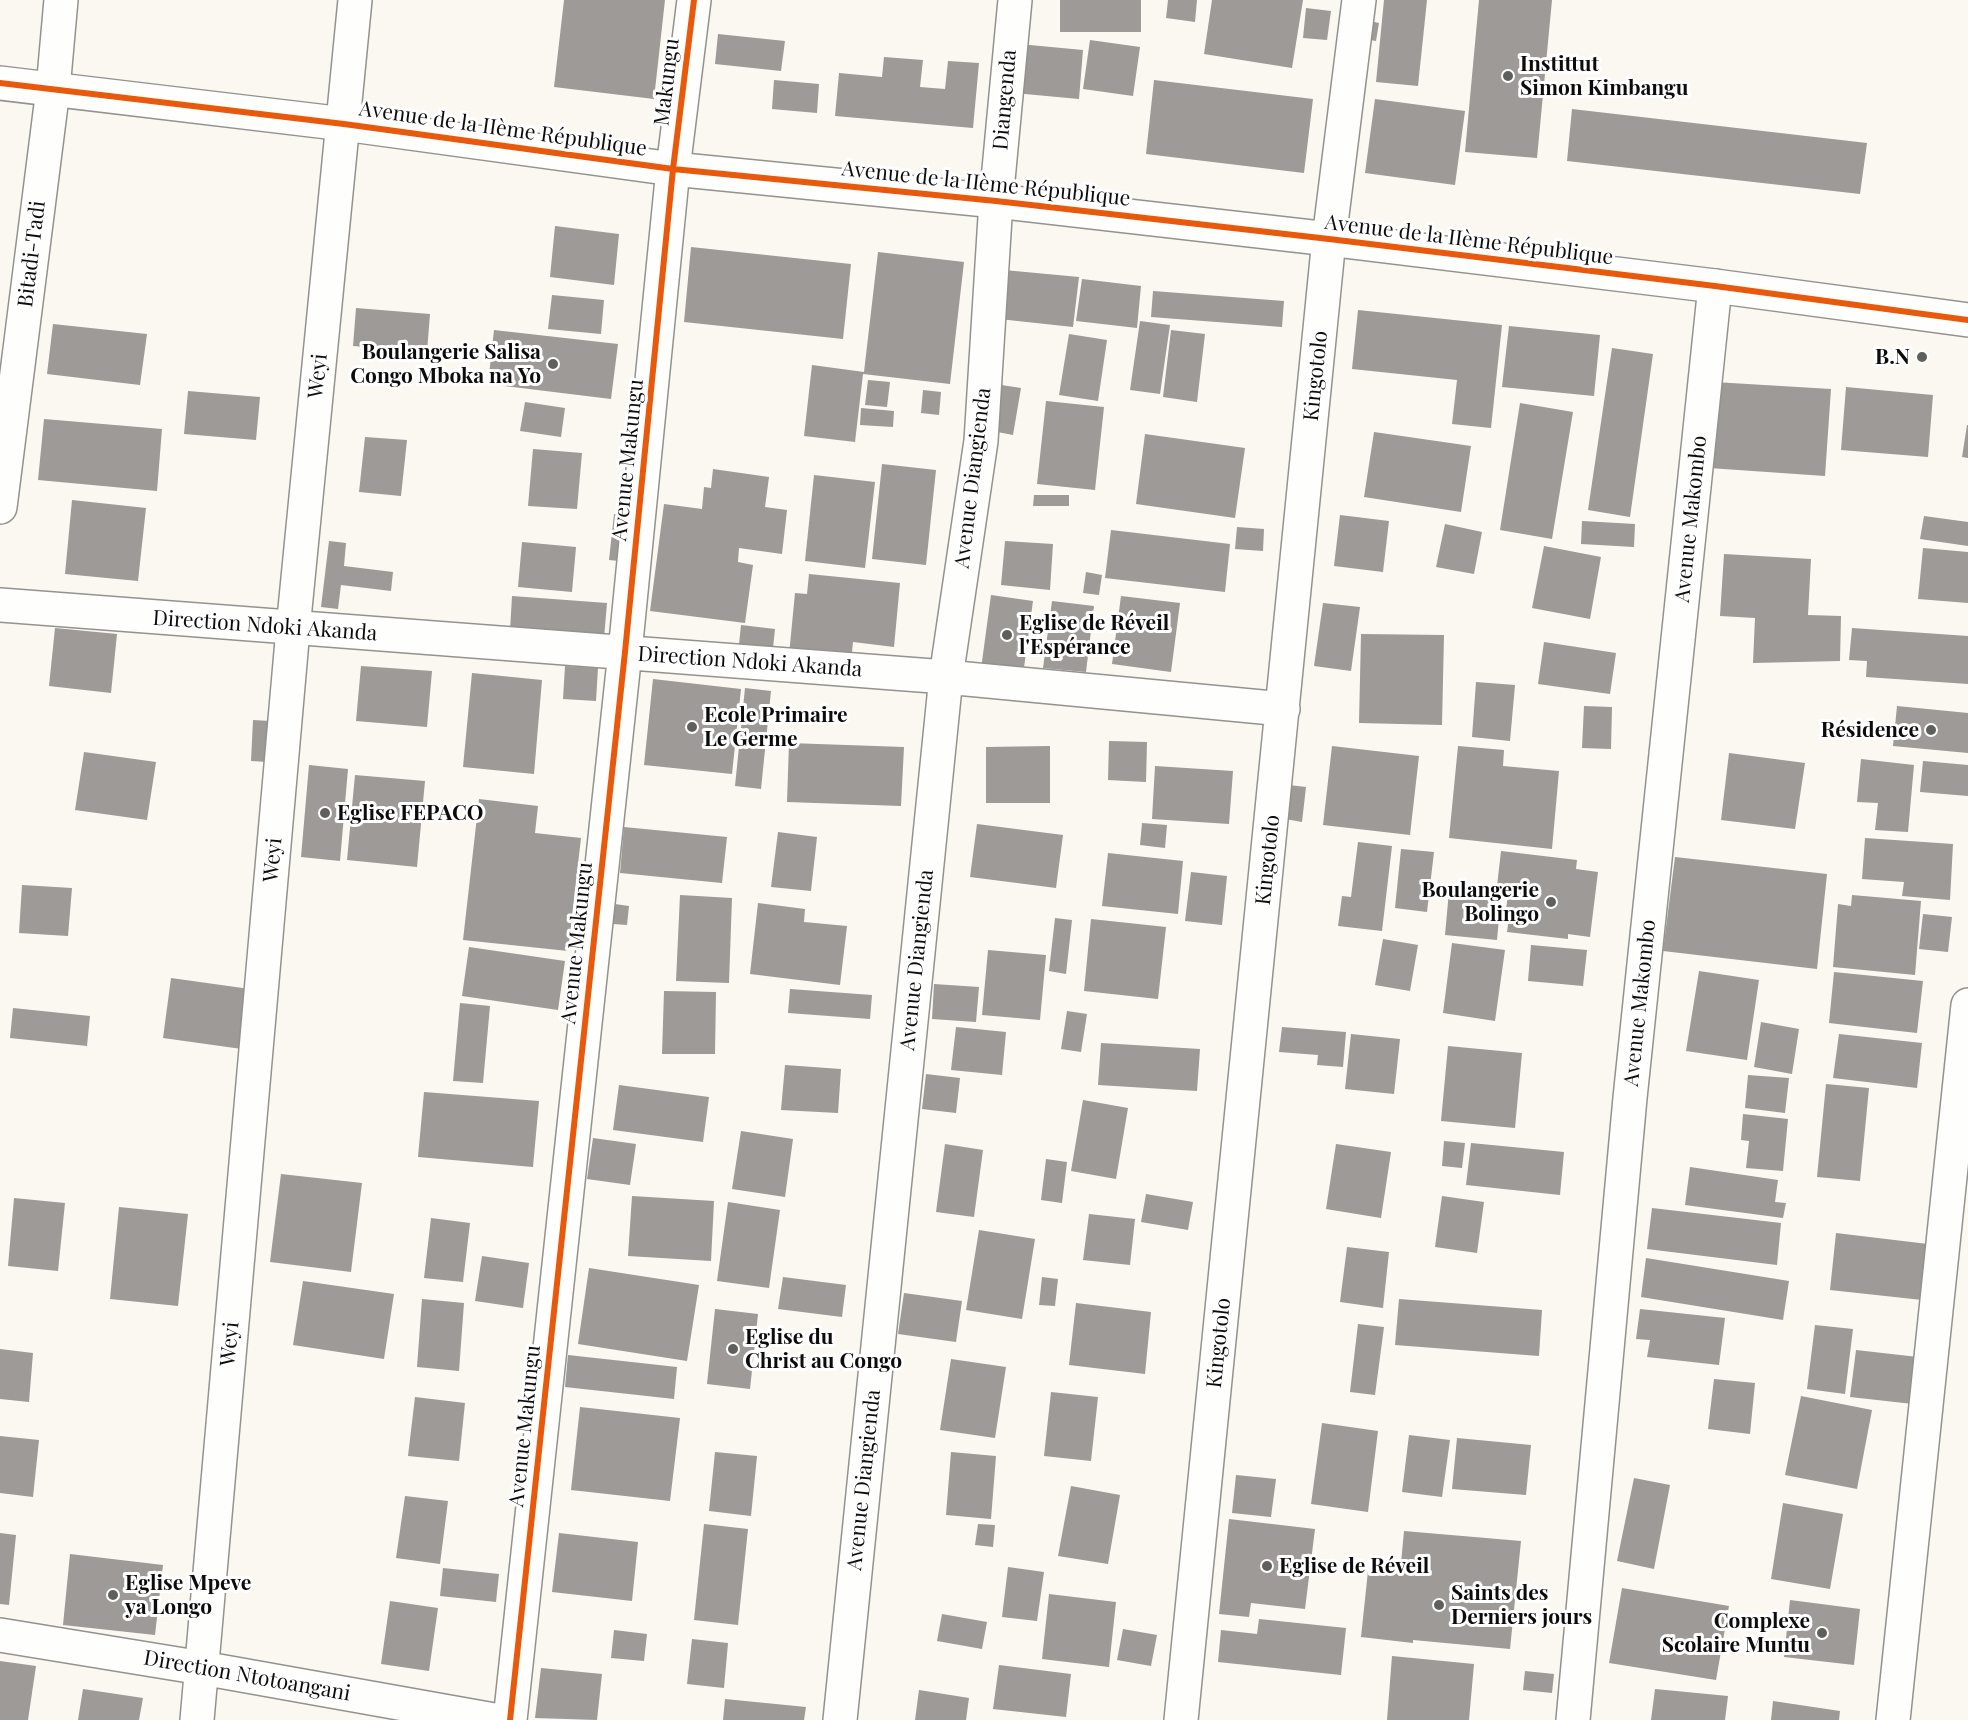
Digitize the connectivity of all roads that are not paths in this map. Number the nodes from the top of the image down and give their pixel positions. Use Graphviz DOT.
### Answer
graph roads {
  1 [pos="61,0"];
  2 [pos="355,0"];
  3 [pos="694,0"];
  4 [pos="1015,0"];
  5 [pos="1359,0"];
  6 [pos="0,83"];
  7 [pos="53,89"];
  8 [pos="344,124"];
  9 [pos="673,169"];
  10 [pos="996,201"];
  11 [pos="1329,239"];
  12 [pos="1715,286"];
  13 [pos="1968,320"];
  14 [pos="0,507"];
  15 [pos="0,605"];
  16 [pos="293,628"];
  17 [pos="625,652"];
  18 [pos="946,677"];
  19 [pos="1283,709"];
  20 [pos="1968,1005"];
  21 [pos="0,1635"];
  22 [pos="202,1668"];
  23 [pos="197,1720"];
  24 [pos="494,1720"];
  25 [pos="510,1720"];
  26 [pos="840,1720"];
  27 [pos="1181,1720"];
  28 [pos="1573,1720"];
  29 [pos="1893,1720"];
  1 -- 7 [label="street, Bitadi-Tadi"];
  2 -- 8 [label="street, Weyi"];
  3 -- 9 [label="street, Makungu"];
  4 -- 10 [label="street, Diangenda"];
  5 -- 11 [label="street, Kingotolo"];
  6 -- 7 [label="street, Avenue de la IIème République"];
  7 -- 8 [label="street, Avenue de la IIème République"];
  7 -- 14 [label="street, Bitadi-Tadi"];
  8 -- 9 [label="street, Avenue de la IIème République"];
  8 -- 16 [label="street, Weyi"];
  9 -- 10 [label="street, Avenue de la IIème République"];
  9 -- 17 [label="street, Avenue Makungu"];
  10 -- 11 [label="street, Avenue de la IIème République"];
  10 -- 18 [label="street, Avenue Diangienda"];
  11 -- 12 [label="street, Avenue de la IIème République"];
  11 -- 19 [label="street, Kingotolo"];
  12 -- 13 [label="street, Avenue de la IIème République"];
  12 -- 28 [label="street, Avenue Makombo"];
  15 -- 16 [label="street, Direction Ndoki Akanda"];
  16 -- 17 [label="street, Direction Ndoki Akanda"];
  16 -- 22 [label="street, Weyi"];
  17 -- 18 [label="street, Direction Ndoki Akanda"];
  17 -- 25 [label="street, Avenue Makungu"];
  18 -- 19 [label="street, Direction Ndoki Akanda"];
  18 -- 26 [label="street, Avenue Diangienda"];
  19 -- 27 [label="street, Kingotolo"];
  20 -- 29 [label="street"];
  21 -- 22 [label="street, Direction Ntotoangani"];
  22 -- 23 [label="street, Weyi"];
  22 -- 24 [label="street, Direction Ntotoangani"];
}
